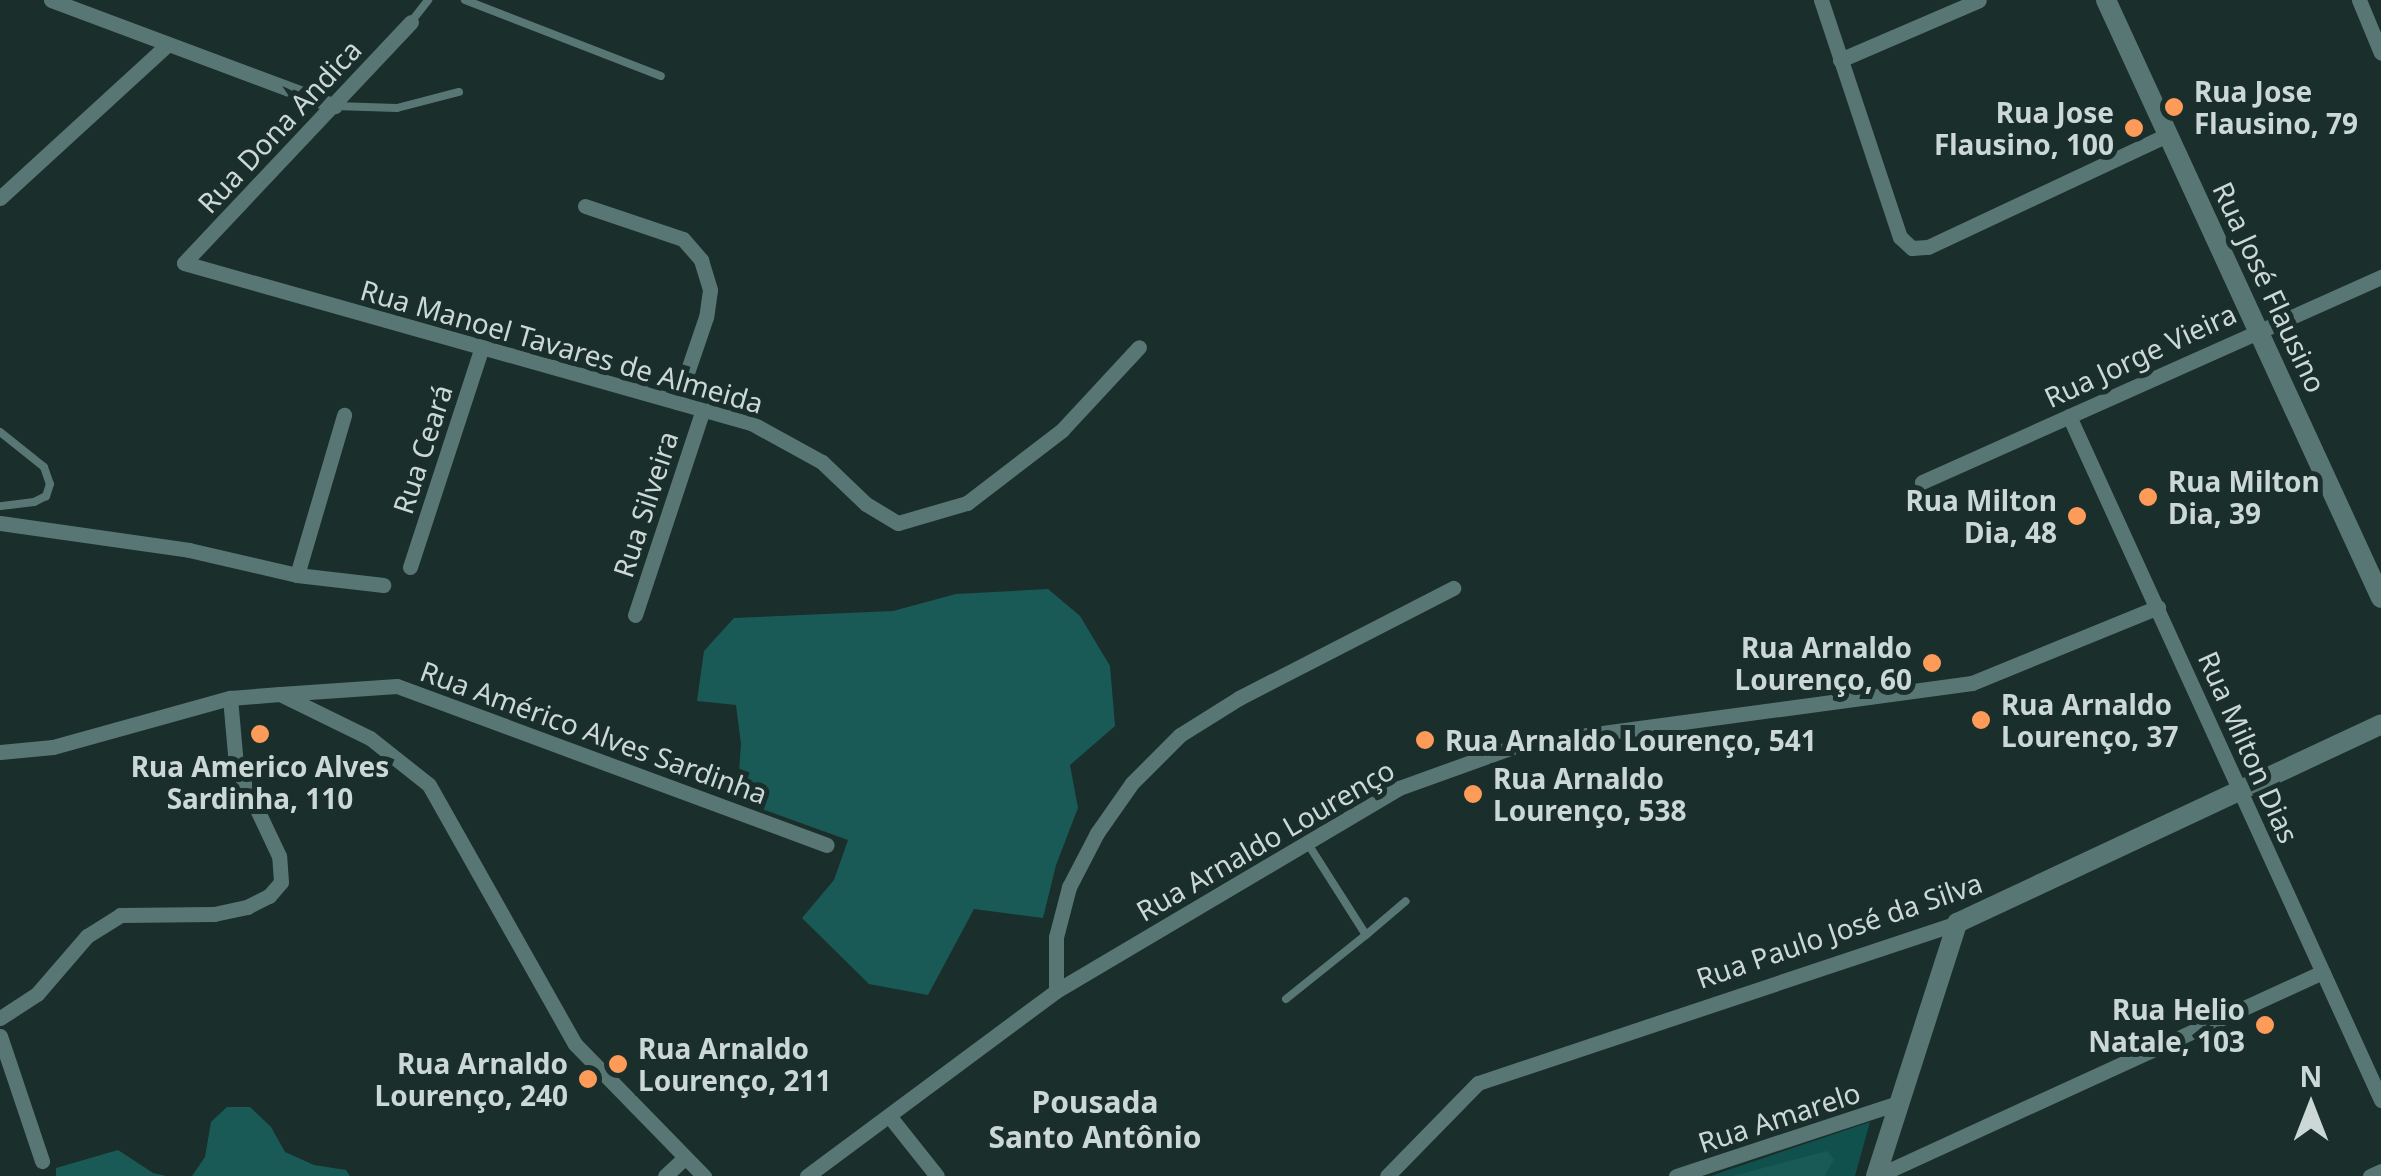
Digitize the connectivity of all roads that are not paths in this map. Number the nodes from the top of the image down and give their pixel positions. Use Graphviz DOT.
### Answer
graph roads {
  1 [pos="51,0"];
  2 [pos="428,0"];
  3 [pos="466,0"];
  4 [pos="1821,0"];
  5 [pos="1980,0"];
  6 [pos="2106,0"];
  7 [pos="2359,0"];
  8 [pos="410,22"];
  9 [pos="168,44"];
  10 [pos="2381,53"];
  11 [pos="1840,60"];
  12 [pos="661,76"];
  13 [pos="459,92"];
  14 [pos="335,106"];
  15 [pos="2169,134"];
  16 [pos="0,198"];
  17 [pos="584,206"];
  18 [pos="184,264"];
  19 [pos="2381,277"];
  20 [pos="2259,328"];
  21 [pos="482,347"];
  22 [pos="1139,347"];
  23 [pos="677,402"];
  24 [pos="703,410"];
  25 [pos="344,415"];
  26 [pos="2069,416"];
  27 [pos="0,432"];
  28 [pos="1922,482"];
  29 [pos="0,506"];
  30 [pos="0,523"];
  31 [pos="410,568"];
  32 [pos="297,575"];
  33 [pos="383,585"];
  34 [pos="1453,588"];
  35 [pos="2381,598"];
  36 [pos="2158,607"];
  37 [pos="635,614"];
  38 [pos="280,694"];
  39 [pos="230,698"];
  40 [pos="2381,724"];
  41 [pos="0,752"];
  42 [pos="2241,790"];
  43 [pos="1306,842"];
  44 [pos="827,845"];
  45 [pos="1406,902"];
  46 [pos="1957,923"];
  47 [pos="1366,935"];
  48 [pos="2322,972"];
  49 [pos="1056,991"];
  50 [pos="1286,999"];
  51 [pos="0,1018"];
  52 [pos="0,1036"];
  53 [pos="2381,1100"];
  54 [pos="1898,1104"];
  55 [pos="890,1117"];
  56 [pos="683,1160"];
  57 [pos="42,1162"];
  58 [pos="2381,1170"];
  59 [pos="665,1176"];
  60 [pos="704,1176"];
  61 [pos="807,1176"];
  62 [pos="937,1176"];
  63 [pos="1387,1176"];
  64 [pos="1676,1176"];
  65 [pos="1877,1176"];
  66 [pos="2370,1176"];
  1 -- 9 [label="street"];
  2 -- 8 [label="lane"];
  3 -- 12 [label="lane"];
  4 -- 11 [label="street"];
  5 -- 11 [label="street"];
  6 -- 15 [label="street, Rua José Flausino"];
  7 -- 10 [label="street"];
  8 -- 14 [label="street, Rua Dona Andica"];
  9 -- 14 [label="street"];
  9 -- 16 [label="street"];
  11 -- 15 [label="street"];
  13 -- 14 [label="lane"];
  14 -- 18 [label="street, Rua Dona Andica"];
  15 -- 20 [label="street, Rua José Flausino"];
  17 -- 23 [label="street"];
  18 -- 21 [label="street, Rua Manoel Tavares de Almeida"];
  19 -- 20 [label="street, Rua Jorge Vieira"];
  20 -- 26 [label="street, Rua Jorge Vieira"];
  20 -- 35 [label="street, Rua José Flausino"];
  21 -- 23 [label="street, Rua Manoel Tavares de Almeida"];
  21 -- 31 [label="street, Rua Ceará"];
  22 -- 24 [label="street, Rua Manoel Tavares de Almeida"];
  23 -- 24 [label="street, Rua Manoel Tavares de Almeida"];
  24 -- 37 [label="street, Rua Silveira"];
  25 -- 32 [label="street"];
  26 -- 28 [label="street, Rua Jorge Vieira"];
  26 -- 36 [label="street, Rua Milton Dias"];
  27 -- 29 [label="lane"];
  30 -- 32 [label="street"];
  32 -- 33 [label="street"];
  34 -- 49 [label="street"];
  36 -- 42 [label="street, Rua Milton Dias"];
  36 -- 43 [label="street, Rua Arnaldo Lourenço"];
  38 -- 39 [label="street"];
  38 -- 44 [label="street, Rua Américo Alves Sardinha"];
  38 -- 56 [label="street"];
  39 -- 41 [label="street"];
  39 -- 51 [label="street"];
  40 -- 42 [label="street, Rua Paulo José da Silva"];
  42 -- 46 [label="street, Rua Paulo José da Silva"];
  42 -- 48 [label="street, Rua Milton Dias"];
  43 -- 47 [label="lane"];
  43 -- 49 [label="street, Rua Arnaldo Lourenço"];
  45 -- 47 [label="lane"];
  46 -- 54 [label="street"];
  46 -- 63 [label="street, Rua Paulo José da Silva"];
  47 -- 50 [label="lane"];
  48 -- 53 [label="street, Rua Milton Dias"];
  48 -- 65 [label="street"];
  49 -- 55 [label="street, Rua Arnaldo Lourenço"];
  52 -- 57 [label="street"];
  54 -- 64 [label="street, Rua Amarelo"];
  54 -- 65 [label="street"];
  55 -- 61 [label="street, Rua Arnaldo Lourenço"];
  55 -- 62 [label="street"];
  56 -- 59 [label="street"];
  56 -- 60 [label="street"];
  58 -- 66 [label="street"];
}
